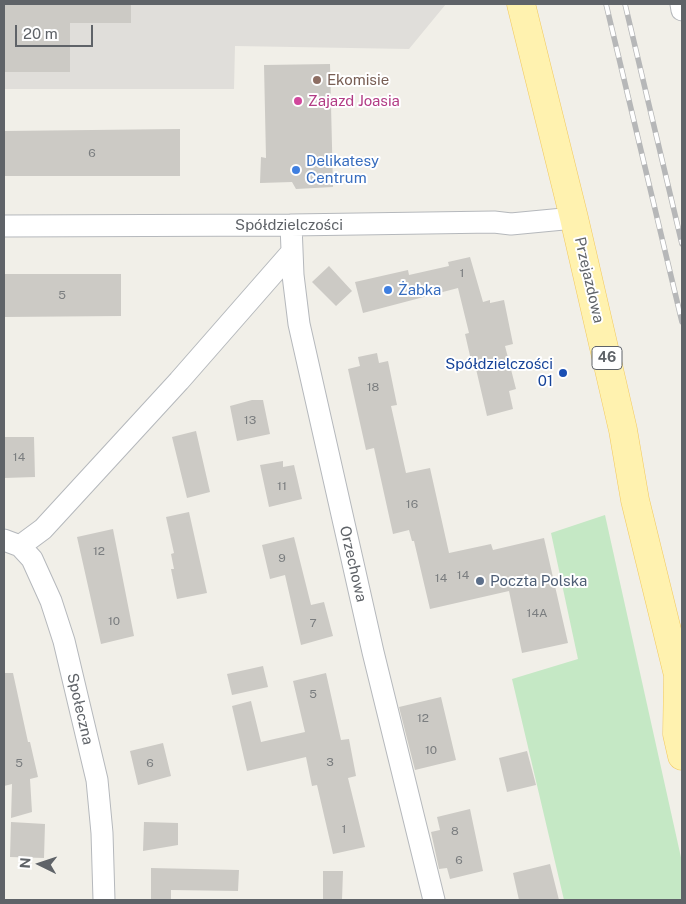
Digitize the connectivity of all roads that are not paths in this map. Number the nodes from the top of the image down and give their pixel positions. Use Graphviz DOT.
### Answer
graph roads {
  1 [pos="521,4"];
  2 [pos="681,4"];
  3 [pos="682,10"];
  4 [pos="574,218"];
  5 [pos="291,225"];
  6 [pos="4,226"];
  7 [pos="292,253"];
  8 [pos="12,543"];
  9 [pos="680,679"];
  10 [pos="682,756"];
  11 [pos="104,900"];
  12 [pos="434,900"];
  1 -- 4 [label="main road, Przejazdowa / 46"];
  2 -- 3 [label="street"];
  4 -- 5 [label="street, Spółdzielczości"];
  4 -- 9 [label="main road, Przejazdowa / 46"];
  5 -- 6 [label="street, Spółdzielczości"];
  5 -- 7 [label="street, Orzechowa"];
  7 -- 8 [label="street"];
  7 -- 12 [label="street, Orzechowa"];
  8 -- 11 [label="street, Społeczna"];
  9 -- 10 [label="main road, Przejazdowa / 46"];
}
